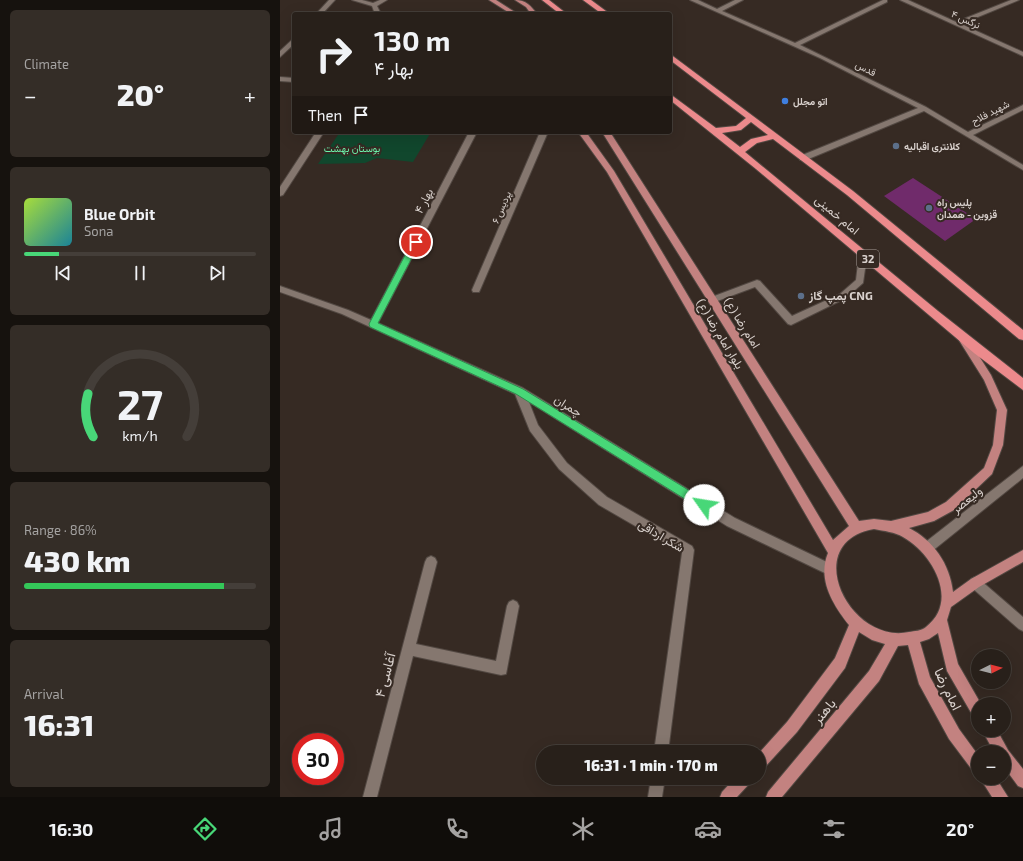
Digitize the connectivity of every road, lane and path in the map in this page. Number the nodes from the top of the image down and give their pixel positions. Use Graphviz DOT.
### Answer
graph roads {
  1 [pos="332,0"];
  2 [pos="355,0"];
  3 [pos="384,0"];
  4 [pos="492,0"];
  5 [pos="518,0"];
  6 [pos="546,0"];
  7 [pos="586,0"];
  8 [pos="693,0"];
  9 [pos="740,0"];
  10 [pos="902,0"];
  11 [pos="1016,0"];
  12 [pos="885,1"];
  13 [pos="374,5"];
  14 [pos="717,11"];
  15 [pos="321,12"];
  16 [pos="377,12"];
  17 [pos="512,12"];
  18 [pos="532,12"];
  19 [pos="561,12"];
  20 [pos="604,12"];
  21 [pos="956,24"];
  22 [pos="292,42"];
  23 [pos="796,45"];
  24 [pos="1023,54"];
  25 [pos="280,55"];
  26 [pos="672,58"];
  27 [pos="280,79"];
  28 [pos="292,80"];
  29 [pos="672,98"];
  30 [pos="1023,107"];
  31 [pos="924,108"];
  32 [pos="751,118"];
  33 [pos="715,131"];
  34 [pos="319,134"];
  35 [pos="472,134"];
  36 [pos="543,134"];
  37 [pos="583,134"];
  38 [pos="607,134"];
  39 [pos="967,135"];
  40 [pos="774,136"];
  41 [pos="740,151"];
  42 [pos="803,158"];
  43 [pos="1023,168"];
  44 [pos="280,193"];
  45 [pos="864,255"];
  46 [pos="280,289"];
  47 [pos="476,290"];
  48 [pos="712,300"];
  49 [pos="373,324"];
  50 [pos="1023,336"];
  51 [pos="962,337"];
  52 [pos="1023,385"];
  53 [pos="519,391"];
  54 [pos="1023,471"];
  55 [pos="893,526"];
  56 [pos="857,528"];
  57 [pos="927,548"];
  58 [pos="833,551"];
  59 [pos="1023,556"];
  60 [pos="431,562"];
  61 [pos="829,570"];
  62 [pos="975,583"];
  63 [pos="947,603"];
  64 [pos="513,606"];
  65 [pos="941,620"];
  66 [pos="856,624"];
  67 [pos="1023,625"];
  68 [pos="913,640"];
  69 [pos="894,641"];
  70 [pos="409,649"];
  71 [pos="971,699"];
  72 [pos="662,745"];
  73 [pos="766,755"];
  74 [pos="971,757"];
  75 [pos="1011,765"];
  76 [pos="1023,781"];
  77 [pos="657,785"];
  78 [pos="738,785"];
  79 [pos="992,785"];
  80 [pos="370,797"];
  81 [pos="655,797"];
  82 [pos="727,797"];
  83 [pos="773,797"];
  84 [pos="1001,797"];
  1 -- 15 [label="street"];
  2 -- 13 [label="street"];
  3 -- 13 [label="street"];
  4 -- 17 [label="main road"];
  5 -- 18 [label="main road"];
  6 -- 19 [label="highway"];
  7 -- 20 [label="highway"];
  8 -- 14 [label="street, قدس"];
  9 -- 14 [label="street"];
  10 -- 21 [label="street, نرگس ۴"];
  11 -- 21 [label="street"];
  12 -- 23 [label="street"];
  13 -- 16 [label="street"];
  14 -- 23 [label="street, قدس"];
  21 -- 24 [label="street, نرگس ۴"];
  22 -- 25 [label="street"];
  23 -- 31 [label="street, قدس"];
  26 -- 32 [label="highway, امام خمینی"];
  27 -- 28 [label="street"];
  29 -- 33 [label="highway, امام خمینی / 32"];
  30 -- 39 [label="street, شهید فلاح"];
  31 -- 39 [label="street, قدس"];
  31 -- 42 [label="street"];
  32 -- 33 [label="highway"];
  32 -- 40 [label="highway, امام خمینی"];
  33 -- 41 [label="highway, امام خمینی / 32"];
  34 -- 44 [label="street"];
  35 -- 49 [label="street, بهار ۴"];
  36 -- 47 [label="street, پردیس ۶"];
  37 -- 58 [label="main road, بلوار امام رضا (ع)"];
  38 -- 48 [label="main road, امام رضا (ع)"];
  39 -- 43 [label="street, قدس"];
  40 -- 41 [label="highway"];
  40 -- 42 [label="highway, امام خمینی"];
  41 -- 45 [label="highway, امام خمینی / 32"];
  42 -- 50 [label="highway, امام خمینی"];
  45 -- 48 [label="street"];
  45 -- 51 [label="highway, امام خمینی / 32"];
  46 -- 49 [label="street, چمران"];
  48 -- 56 [label="main road, امام رضا (ع)"];
  49 -- 53 [label="street, چمران"];
  51 -- 52 [label="highway, امام خمینی / 32"];
  51 -- 55 [label="main road"];
  53 -- 61 [label="street, چمران"];
  53 -- 72 [label="street, شکر ارداقی"];
  54 -- 57 [label="street, ولیعصر"];
  55 -- 56 [label="main road"];
  55 -- 57 [label="main road"];
  56 -- 58 [label="main road"];
  57 -- 63 [label="main road"];
  58 -- 61 [label="main road"];
  59 -- 62 [label="main road"];
  60 -- 70 [label="street, آغاسی ۴"];
  61 -- 66 [label="main road"];
  62 -- 63 [label="main road"];
  62 -- 67 [label="street"];
  63 -- 65 [label="main road"];
  64 -- 70 [label="street"];
  65 -- 68 [label="main road"];
  65 -- 71 [label="main road, امام رضا"];
  66 -- 69 [label="main road"];
  66 -- 73 [label="main road"];
  68 -- 69 [label="main road"];
  68 -- 74 [label="main road, امام رضا"];
  69 -- 83 [label="main road, باهنر"];
  70 -- 80 [label="street, آغاسی ۴"];
  75 -- 76 [label="main road"];
  77 -- 81 [label="street"];
  78 -- 82 [label="main road"];
  79 -- 84 [label="main road"];
}
